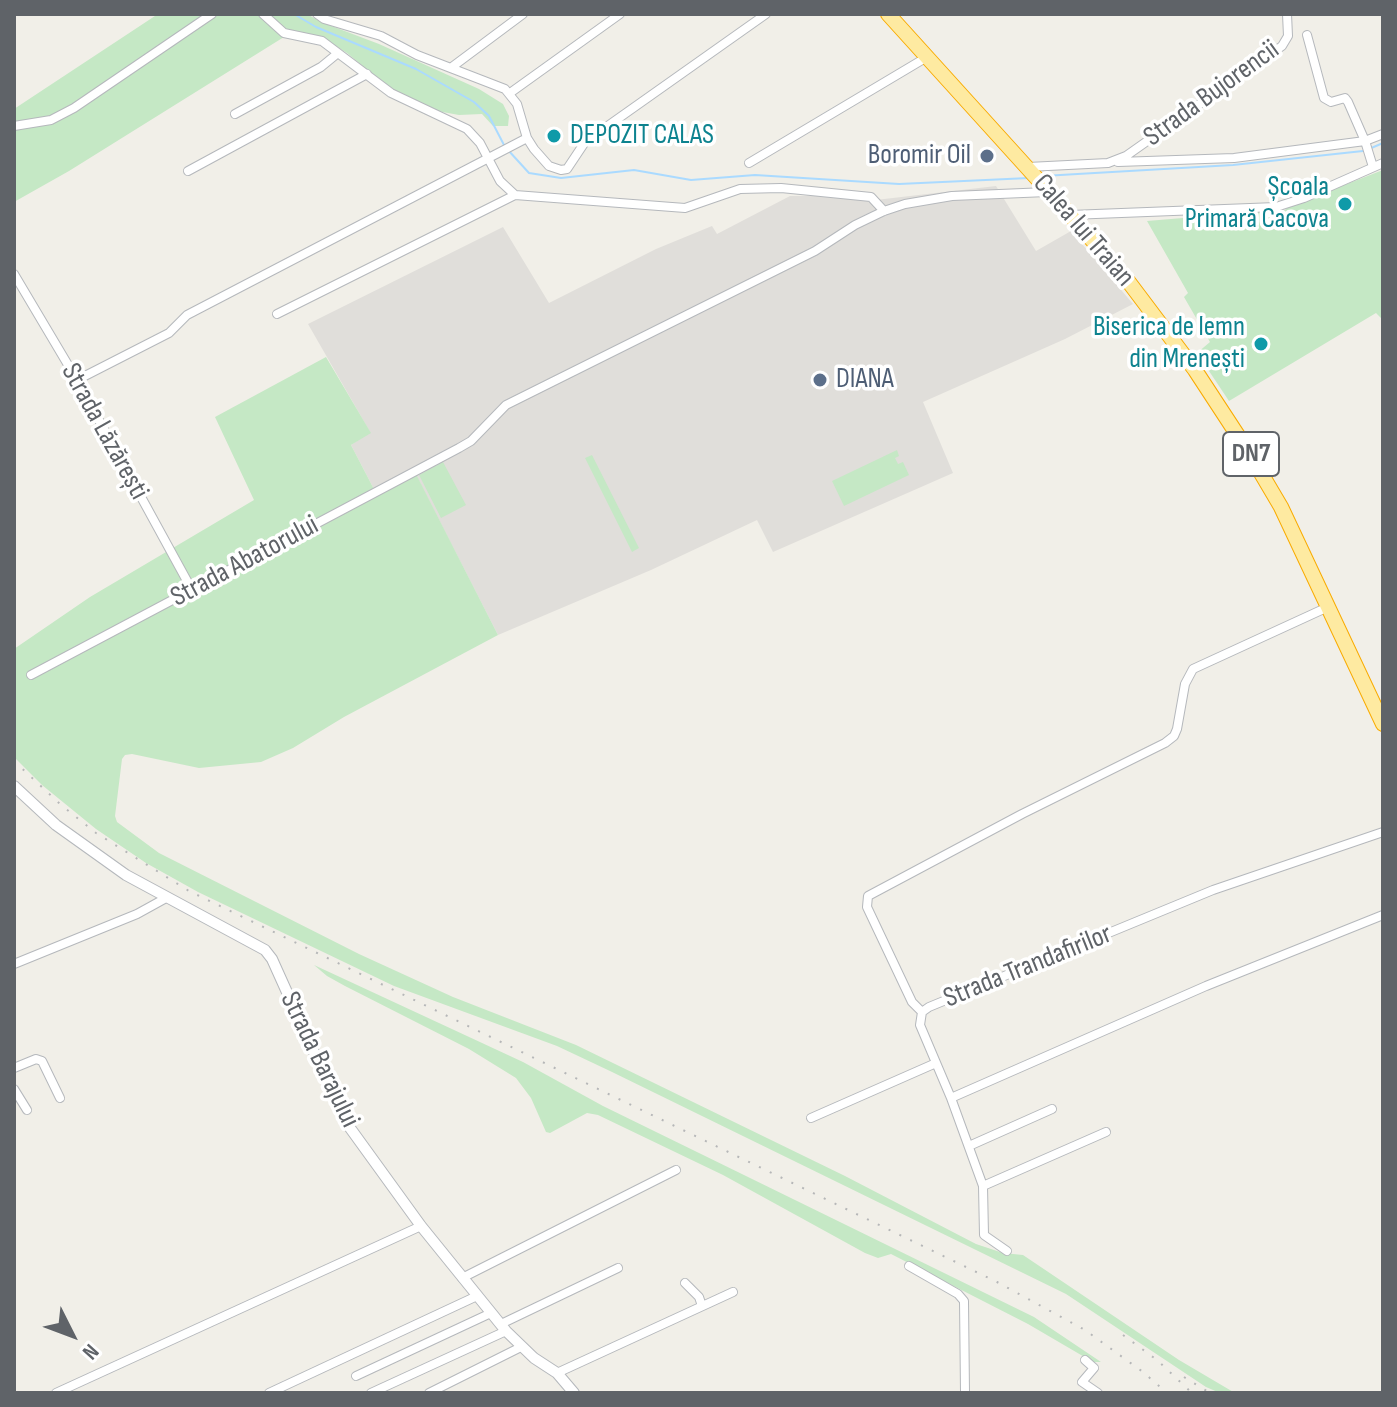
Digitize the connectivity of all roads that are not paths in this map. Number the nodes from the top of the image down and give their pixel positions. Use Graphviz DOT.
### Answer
graph roads {
  1 [pos="212,14"];
  2 [pos="263,14"];
  3 [pos="317,14"];
  4 [pos="523,14"];
  5 [pos="620,14"];
  6 [pos="766,14"];
  7 [pos="888,14"];
  8 [pos="1287,14"];
  9 [pos="1307,35"];
  10 [pos="338,53"];
  11 [pos="927,57"];
  12 [pos="452,67"];
  13 [pos="367,74"];
  14 [pos="510,93"];
  15 [pos="235,114"];
  16 [pos="14,126"];
  17 [pos="1383,134"];
  18 [pos="527,138"];
  19 [pos="1367,147"];
  20 [pos="489,159"];
  21 [pos="1115,162"];
  22 [pos="749,163"];
  23 [pos="1383,163"];
  24 [pos="1373,167"];
  25 [pos="188,171"];
  26 [pos="1037,178"];
  27 [pos="515,195"];
  28 [pos="884,211"];
  29 [pos="1070,215"];
  30 [pos="14,274"];
  31 [pos="277,314"];
  32 [pos="77,380"];
  33 [pos="192,590"];
  34 [pos="1328,607"];
  35 [pos="31,675"];
  36 [pos="1383,724"];
  37 [pos="14,786"];
  38 [pos="1383,832"];
  39 [pos="166,898"];
  40 [pos="1383,915"];
  41 [pos="14,964"];
  42 [pos="922,1012"];
  43 [pos="936,1063"];
  44 [pos="14,1068"];
  45 [pos="14,1089"];
  46 [pos="60,1098"];
  47 [pos="951,1098"];
  48 [pos="1052,1109"];
  49 [pos="27,1110"];
  50 [pos="811,1118"];
  51 [pos="1106,1132"];
  52 [pos="969,1146"];
  53 [pos="676,1170"];
  54 [pos="983,1186"];
  55 [pos="421,1226"];
  56 [pos="1007,1251"];
  57 [pos="909,1266"];
  58 [pos="618,1268"];
  59 [pos="462,1278"];
  60 [pos="685,1283"];
  61 [pos="733,1292"];
  62 [pos="477,1296"];
  63 [pos="702,1306"];
  64 [pos="491,1313"];
  65 [pos="504,1328"];
  66 [pos="521,1347"];
  67 [pos="1085,1360"];
  68 [pos="557,1373"];
  69 [pos="356,1376"];
  70 [pos="56,1393"];
  71 [pos="269,1393"];
  72 [pos="371,1393"];
  73 [pos="429,1393"];
  74 [pos="574,1393"];
  75 [pos="965,1393"];
  76 [pos="1098,1393"];
  1 -- 16 [label="street"];
  2 -- 10 [label="street"];
  3 -- 12 [label="street"];
  4 -- 12 [label="street"];
  5 -- 14 [label="street"];
  6 -- 18 [label="street"];
  7 -- 11 [label="highway, Calea lui Traian / DN7"];
  8 -- 21 [label="street, Strada Bujorencii"];
  9 -- 19 [label="street, Strada Bujorencii"];
  10 -- 13 [label="street"];
  10 -- 15 [label="street"];
  11 -- 22 [label="street"];
  11 -- 26 [label="highway, Calea lui Traian / DN7"];
  12 -- 14 [label="street"];
  13 -- 20 [label="street"];
  13 -- 25 [label="street"];
  14 -- 18 [label="street"];
  17 -- 19 [label="street, Strada Bujorencii"];
  18 -- 20 [label="street"];
  19 -- 21 [label="street, Strada Bujorencii"];
  19 -- 24 [label="street"];
  20 -- 27 [label="street"];
  20 -- 32 [label="street"];
  21 -- 26 [label="street, Strada Bujorencii"];
  23 -- 24 [label="street"];
  24 -- 29 [label="street"];
  26 -- 28 [label="street, Strada Bujorencii"];
  26 -- 29 [label="highway, Calea lui Traian / DN7"];
  27 -- 28 [label="street"];
  27 -- 31 [label="street"];
  28 -- 33 [label="street, Strada Abatorului"];
  29 -- 34 [label="highway, Calea lui Traian / DN7"];
  30 -- 32 [label="street, Strada Lăzărești"];
  32 -- 33 [label="street, Strada Lăzărești"];
  33 -- 35 [label="street, Strada Abatorului"];
  34 -- 36 [label="highway, Calea lui Traian / DN7"];
  34 -- 42 [label="street"];
  37 -- 39 [label="street, Strada Barajului"];
  38 -- 42 [label="street, Strada Trandafirilor"];
  39 -- 41 [label="street"];
  39 -- 55 [label="street, Strada Barajului"];
  40 -- 47 [label="street"];
  42 -- 43 [label="street, Strada Trandafirilor"];
  43 -- 47 [label="street, Strada Trandafirilor"];
  43 -- 50 [label="street"];
  44 -- 46 [label="street"];
  45 -- 49 [label="street"];
  47 -- 52 [label="street, Strada Trandafirilor"];
  48 -- 52 [label="street"];
  51 -- 54 [label="street"];
  52 -- 54 [label="street, Strada Trandafirilor"];
  53 -- 59 [label="street"];
  54 -- 56 [label="street, Strada Trandafirilor"];
  55 -- 59 [label="street, Strada Barajului"];
  55 -- 70 [label="street"];
  57 -- 75 [label="street"];
  58 -- 65 [label="street"];
  59 -- 62 [label="street, Strada Barajului"];
  60 -- 63 [label="street"];
  61 -- 63 [label="street"];
  62 -- 64 [label="street, Strada Barajului"];
  62 -- 71 [label="street"];
  63 -- 68 [label="street"];
  64 -- 65 [label="street, Strada Barajului"];
  64 -- 69 [label="street"];
  65 -- 66 [label="street, Strada Barajului"];
  65 -- 72 [label="street"];
  66 -- 68 [label="street, Strada Barajului"];
  66 -- 73 [label="street"];
  67 -- 76 [label="street"];
  68 -- 74 [label="street, Strada Barajului"];
}
